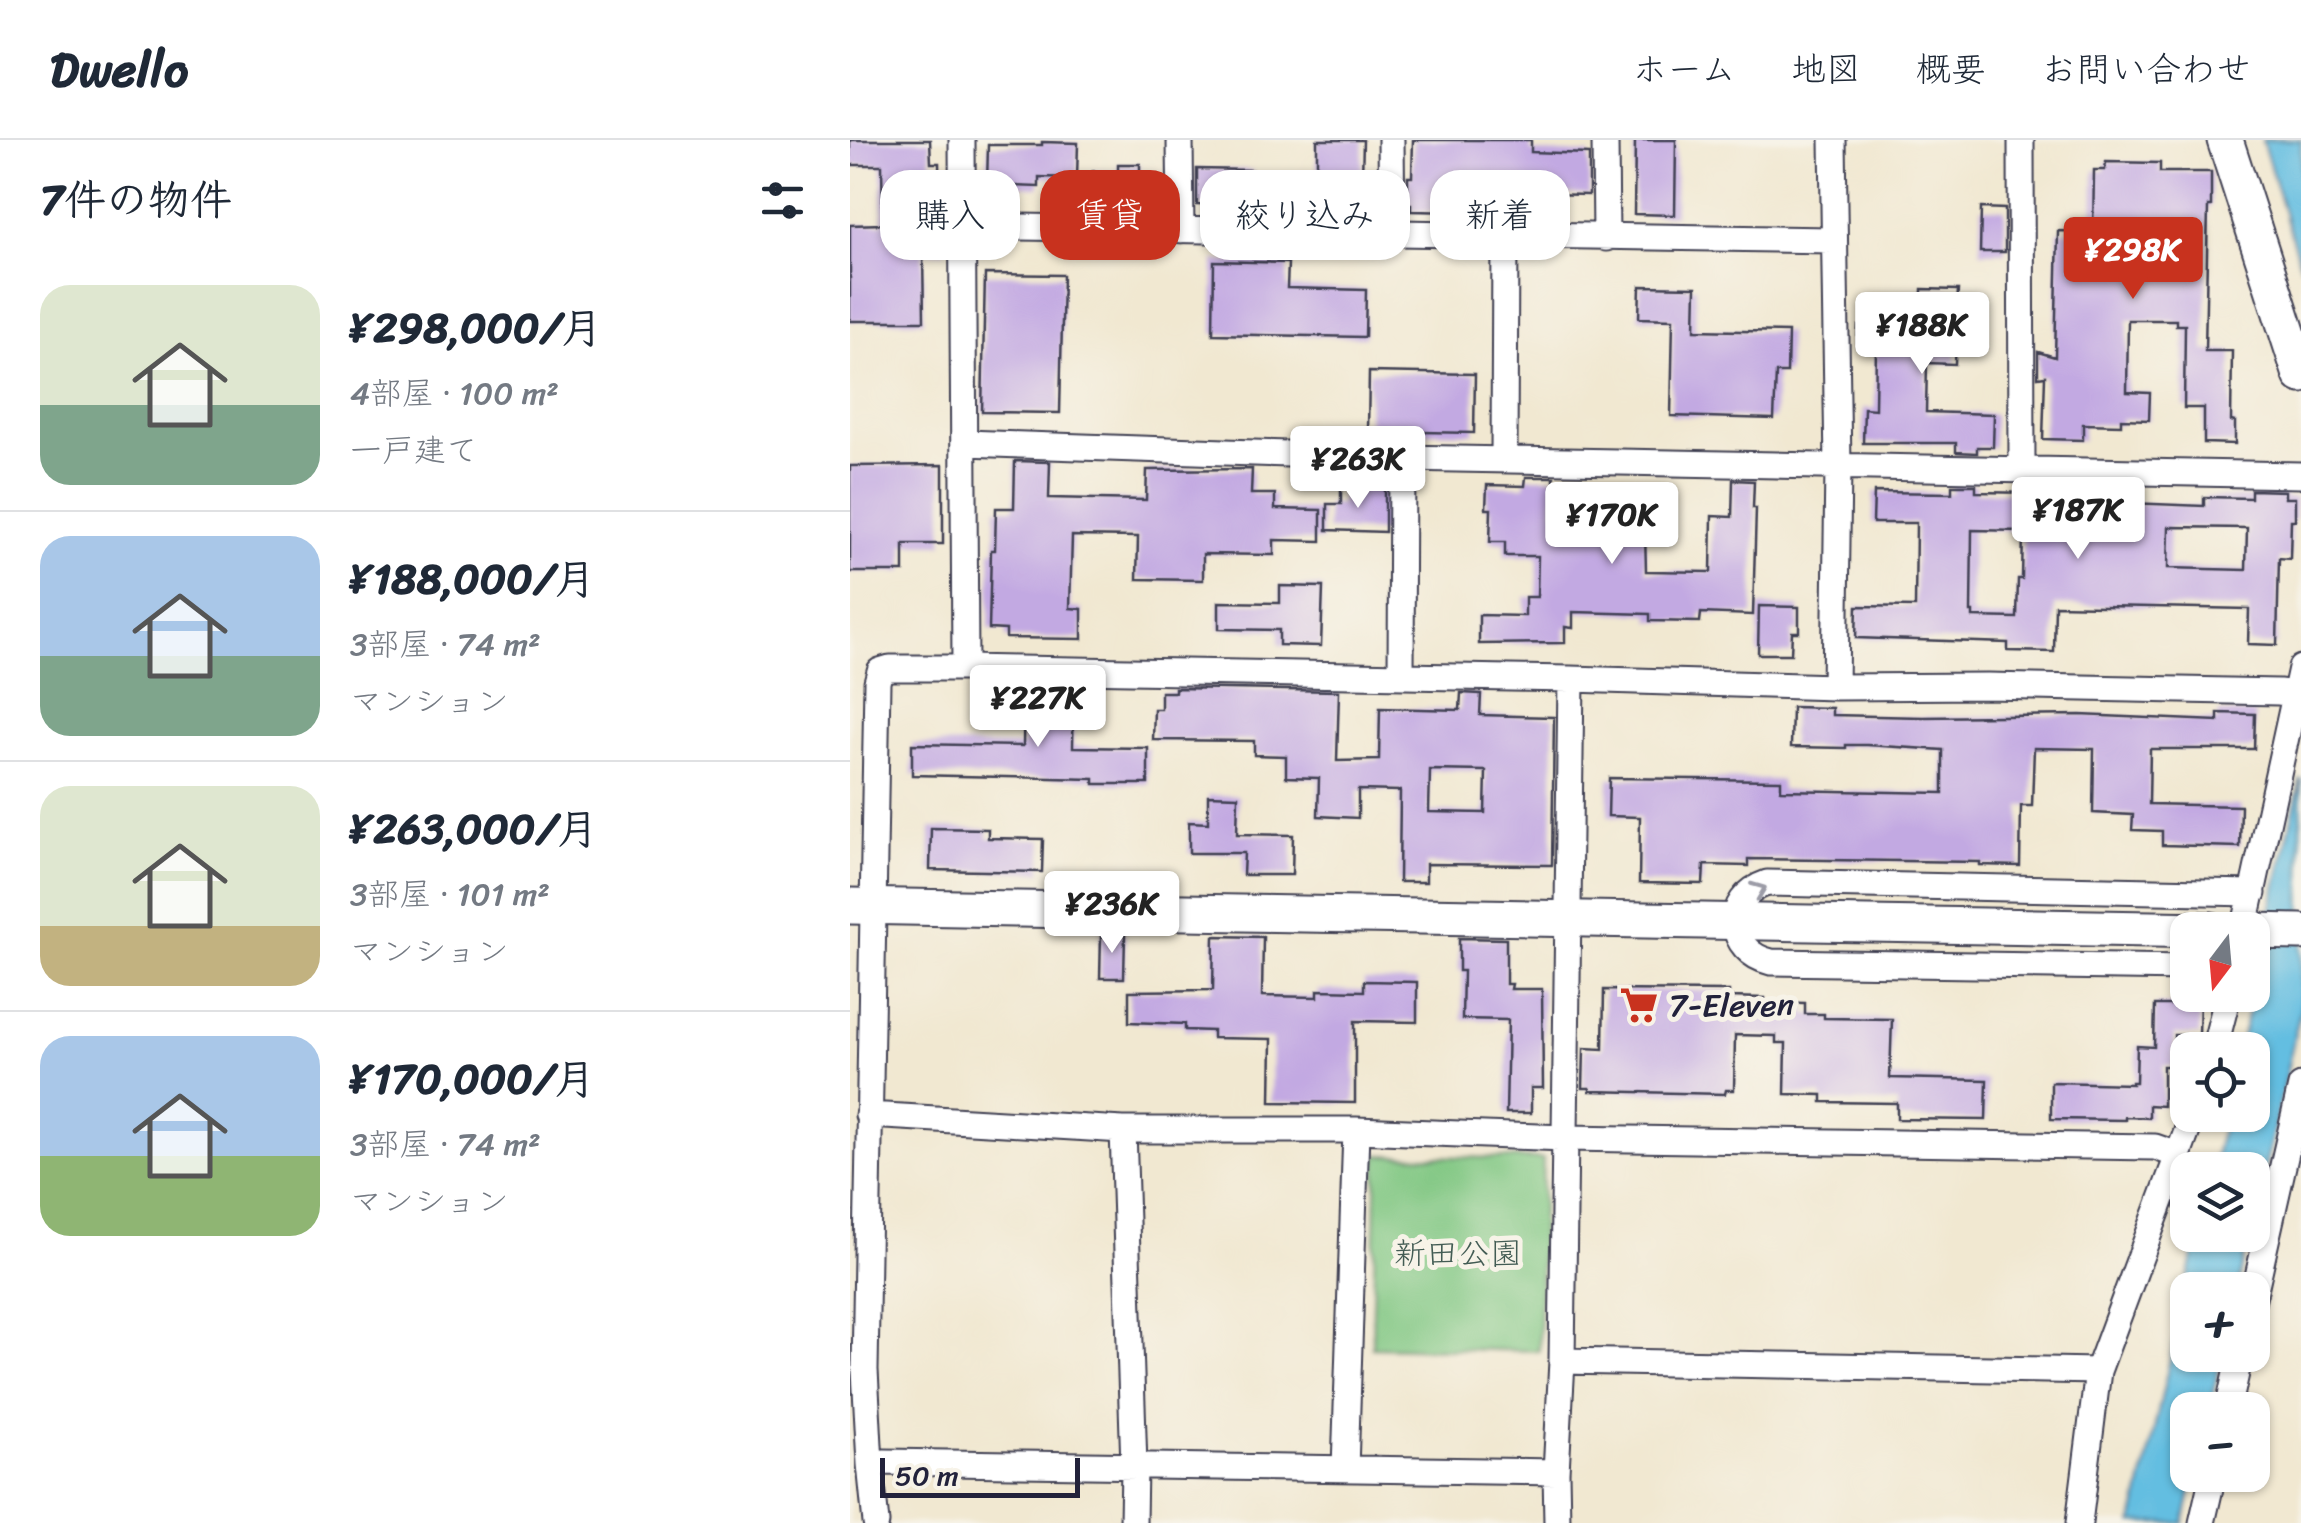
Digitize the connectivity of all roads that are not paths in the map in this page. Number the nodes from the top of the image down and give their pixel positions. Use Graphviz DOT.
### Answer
graph roads {
  1 [pos="962,140"];
  2 [pos="1180,140"];
  3 [pos="1391,140"];
  4 [pos="1605,140"];
  5 [pos="1833,140"];
  6 [pos="2020,140"];
  7 [pos="2225,140"];
  8 [pos="962,170"];
  9 [pos="1391,170"];
  10 [pos="1020,227"];
  11 [pos="1181,230"];
  12 [pos="1200,230"];
  13 [pos="1570,237"];
  14 [pos="1606,238"];
  15 [pos="1833,240"];
  16 [pos="963,260"];
  17 [pos="1506,260"];
  18 [pos="2301,375"];
  19 [pos="965,442"];
  20 [pos="1402,458"];
  21 [pos="1504,459"];
  22 [pos="1838,467"];
  23 [pos="2022,469"];
  24 [pos="2301,474"];
  25 [pos="965,668"];
  26 [pos="2301,668"];
  27 [pos="1401,675"];
  28 [pos="1571,679"];
  29 [pos="1834,686"];
  30 [pos="2295,694"];
  31 [pos="2252,893"];
  32 [pos="861,906"];
  33 [pos="2248,912"];
  34 [pos="1569,920"];
  35 [pos="1736,922"];
  36 [pos="2170,929"];
  37 [pos="2270,931"];
  38 [pos="2301,932"];
  39 [pos="2170,968"];
  40 [pos="2301,1086"];
  41 [pos="868,1116"];
  42 [pos="1123,1130"];
  43 [pos="1356,1130"];
  44 [pos="1564,1138"];
  45 [pos="2295,1147"];
  46 [pos="2170,1152"];
  47 [pos="2170,1176"];
  48 [pos="2261,1272"];
  49 [pos="1562,1360"];
  50 [pos="858,1371"];
  51 [pos="2098,1372"];
  52 [pos="870,1464"];
  53 [pos="1134,1466"];
  54 [pos="1345,1469"];
  55 [pos="1556,1472"];
  56 [pos="2209,1492"];
  57 [pos="876,1523"];
  58 [pos="1133,1523"];
  59 [pos="1556,1523"];
  60 [pos="2079,1523"];
  61 [pos="2202,1523"];
  1 -- 8 [label="street"];
  2 -- 11 [label="street"];
  3 -- 9 [label="street"];
  4 -- 14 [label="street"];
  5 -- 15 [label="street"];
  6 -- 23 [label="street"];
  7 -- 18 [label="street"];
  10 -- 11 [label="street"];
  11 -- 12 [label="street"];
  13 -- 14 [label="street"];
  14 -- 15 [label="street"];
  15 -- 22 [label="street"];
  16 -- 19 [label="street"];
  17 -- 21 [label="street"];
  19 -- 20 [label="street"];
  19 -- 25 [label="street"];
  20 -- 21 [label="street"];
  20 -- 27 [label="street"];
  21 -- 22 [label="street"];
  22 -- 23 [label="street"];
  22 -- 29 [label="street"];
  23 -- 24 [label="street"];
  25 -- 27 [label="street"];
  25 -- 32 [label="street"];
  26 -- 30 [label="street"];
  27 -- 28 [label="street"];
  28 -- 29 [label="street"];
  28 -- 34 [label="street"];
  29 -- 30 [label="street"];
  30 -- 31 [label="street"];
  31 -- 33 [label="street"];
  35 -- 31 [label="street, one-way"];
  32 -- 34 [label="street"];
  32 -- 41 [label="street"];
  34 -- 35 [label="street"];
  34 -- 44 [label="street"];
  35 -- 36 [label="street"];
  35 -- 39 [label="street"];
  37 -- 38 [label="street"];
  40 -- 45 [label="street"];
  41 -- 42 [label="street"];
  41 -- 50 [label="street"];
  42 -- 43 [label="street"];
  42 -- 53 [label="street"];
  43 -- 44 [label="street"];
  43 -- 54 [label="street"];
  44 -- 46 [label="street"];
  44 -- 49 [label="street"];
  45 -- 48 [label="street"];
  47 -- 51 [label="street"];
  49 -- 51 [label="street"];
  49 -- 55 [label="street"];
  50 -- 52 [label="street"];
  51 -- 60 [label="street"];
  52 -- 53 [label="street"];
  52 -- 57 [label="street"];
  53 -- 54 [label="street"];
  53 -- 58 [label="street"];
  54 -- 55 [label="street"];
  55 -- 59 [label="street"];
  56 -- 61 [label="street"];
}
